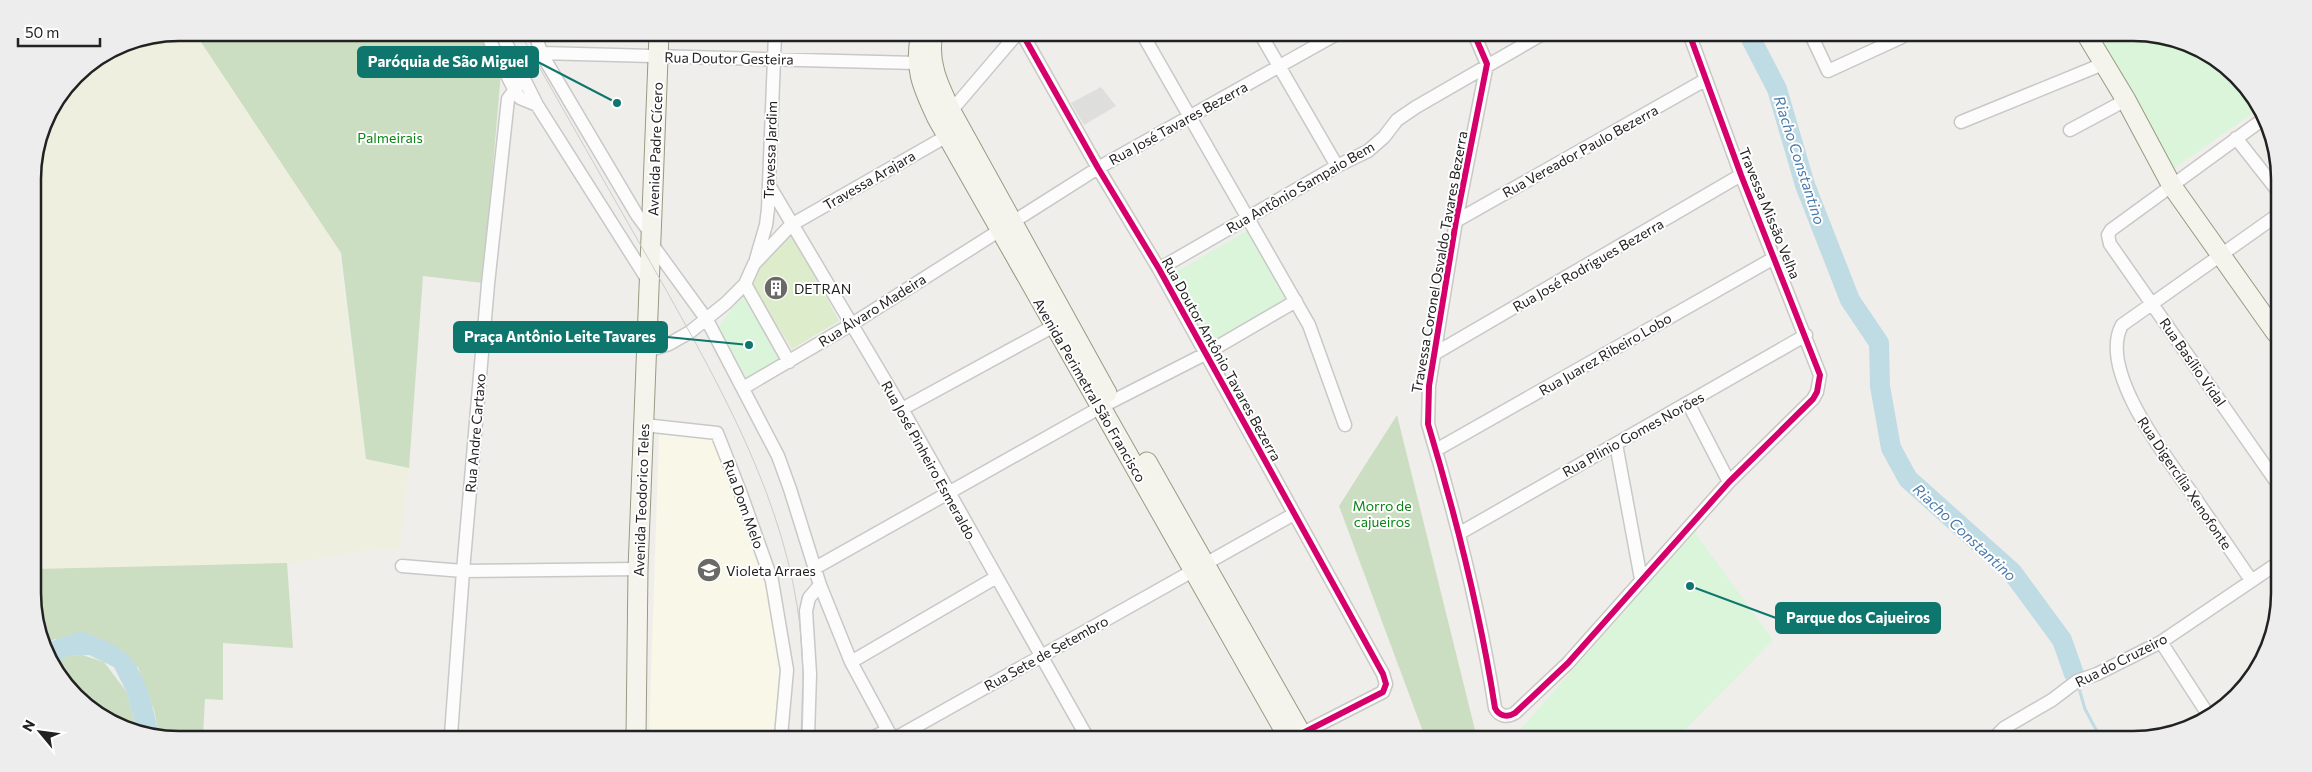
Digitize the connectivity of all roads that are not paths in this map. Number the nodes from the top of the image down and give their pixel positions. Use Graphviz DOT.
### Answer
graph roads {
  1 [pos="490,41"];
  2 [pos="505,41"];
  3 [pos="537,41"];
  4 [pos="659,41"];
  5 [pos="775,41"];
  6 [pos="920,41"];
  7 [pos="932,41"];
  8 [pos="1011,41"];
  9 [pos="1026,41"];
  10 [pos="1147,41"];
  11 [pos="1264,41"];
  12 [pos="1326,41"];
  13 [pos="1477,41"];
  14 [pos="1530,41"];
  15 [pos="1692,41"];
  16 [pos="1814,41"];
  17 [pos="1893,41"];
  18 [pos="2090,41"];
  19 [pos="541,54"];
  20 [pos="658,57"];
  21 [pos="774,59"];
  22 [pos="916,63"];
  23 [pos="1487,64"];
  24 [pos="2103,64"];
  25 [pos="1278,67"];
  26 [pos="524,77"];
  27 [pos="1705,80"];
  28 [pos="514,89"];
  29 [pos="2126,100"];
  30 [pos="538,105"];
  31 [pos="944,115"];
  32 [pos="1190,117"];
  33 [pos="1961,122"];
  34 [pos="2259,122"];
  35 [pos="2070,130"];
  36 [pos="947,136"];
  37 [pos="2236,138"];
  38 [pos="1337,166"];
  39 [pos="1098,168"];
  40 [pos="1741,175"];
  41 [pos="2271,184"];
  42 [pos="768,185"];
  43 [pos="2172,186"];
  44 [pos="1249,217"];
  45 [pos="2271,219"];
  46 [pos="1456,221"];
  47 [pos="791,225"];
  48 [pos="1006,226"];
  49 [pos="652,239"];
  50 [pos="2219,255"];
  51 [pos="1774,258"];
  52 [pos="651,264"];
  53 [pos="754,264"];
  54 [pos="1158,269"];
  55 [pos="650,283"];
  56 [pos="744,284"];
  57 [pos="1296,301"];
  58 [pos="2151,302"];
  59 [pos="707,320"];
  60 [pos="852,324"];
  61 [pos="1054,326"];
  62 [pos="2271,326"];
  63 [pos="1806,335"];
  64 [pos="647,352"];
  65 [pos="1205,354"];
  66 [pos="1434,354"];
  67 [pos="789,362"];
  68 [pos="743,388"];
  69 [pos="1688,403"];
  70 [pos="1107,404"];
  71 [pos="902,409"];
  72 [pos="644,425"];
  73 [pos="1345,425"];
  74 [pos="1616,444"];
  75 [pos="1436,450"];
  76 [pos="2271,474"];
  77 [pos="1729,482"];
  78 [pos="948,494"];
  79 [pos="1294,514"];
  80 [pos="1460,533"];
  81 [pos="402,566"];
  82 [pos="815,568"];
  83 [pos="1200,568"];
  84 [pos="2271,568"];
  85 [pos="638,569"];
  86 [pos="462,571"];
  87 [pos="995,578"];
  88 [pos="1641,579"];
  89 [pos="2251,580"];
  90 [pos="820,585"];
  91 [pos="2161,642"];
  92 [pos="1040,656"];
  93 [pos="851,662"];
  94 [pos="2205,710"];
  95 [pos="1294,730"];
  96 [pos="1308,730"];
  97 [pos="2002,730"];
  98 [pos="451,731"];
  99 [pos="636,731"];
  100 [pos="781,731"];
  101 [pos="808,731"];
  102 [pos="883,731"];
  103 [pos="908,731"];
  104 [pos="1083,731"];
  1 -- 28 [label="street"];
  2 -- 26 [label="street"];
  3 -- 19 [label="street"];
  4 -- 20 [label="main road, Avenida Padre Cícero"];
  5 -- 21 [label="street, Travessa Jardim"];
  6 -- 22 [label="main road, Avenida Perimetral São Francisco"];
  7 -- 31 [label="main road, Avenida Perimetral São Francisco"];
  8 -- 31 [label="street"];
  9 -- 39 [label="street, Rua Doutor Antônio Tavares Bezerra"];
  10 -- 32 [label="street"];
  11 -- 25 [label="street"];
  12 -- 25 [label="street, Rua José Tavares Bezerra"];
  13 -- 23 [label="street"];
  14 -- 23 [label="street, Rua Antônio Sampaio Bem"];
  15 -- 27 [label="street, Travessa Missão Velha"];
  16 -- 17 [label="street"];
  18 -- 24 [label="main road"];
  19 -- 20 [label="street, Rua Doutor Gesteira"];
  19 -- 49 [label="street"];
  20 -- 21 [label="street, Rua Doutor Gesteira"];
  20 -- 49 [label="main road, Avenida Padre Cícero"];
  21 -- 22 [label="street, Rua Doutor Gesteira"];
  21 -- 42 [label="street, Travessa Jardim"];
  22 -- 31 [label="main road, Avenida Perimetral São Francisco"];
  23 -- 38 [label="street, Rua Antônio Sampaio Bem"];
  23 -- 46 [label="street, Travessa Coronel Osvaldo Tavares Bezerra"];
  24 -- 29 [label="main road"];
  24 -- 33 [label="street"];
  25 -- 32 [label="street, Rua José Tavares Bezerra"];
  25 -- 38 [label="street"];
  26 -- 28 [label="street, Rua Andre Cartaxo"];
  26 -- 30 [label="street"];
  27 -- 40 [label="street, Travessa Missão Velha"];
  27 -- 46 [label="street, Rua Vereador Paulo Bezerra"];
  28 -- 30 [label="street"];
  28 -- 86 [label="street, Rua Andre Cartaxo"];
  29 -- 35 [label="street"];
  29 -- 43 [label="main road"];
  30 -- 55 [label="street"];
  31 -- 36 [label="main road, Avenida Perimetral São Francisco"];
  31 -- 48 [label="main road, Avenida Perimetral São Francisco"];
  32 -- 39 [label="street, Rua José Tavares Bezerra"];
  32 -- 44 [label="street"];
  34 -- 37 [label="street"];
  36 -- 47 [label="street, Travessa Arajara"];
  36 -- 48 [label="main road, Avenida Perimetral São Francisco"];
  37 -- 41 [label="street"];
  37 -- 43 [label="street"];
  38 -- 44 [label="street, Rua Antônio Sampaio Bem"];
  39 -- 48 [label="street, Rua José Tavares Bezerra"];
  39 -- 54 [label="street, Rua Doutor Antônio Tavares Bezerra"];
  40 -- 51 [label="street, Travessa Missão Velha"];
  40 -- 66 [label="street, Rua José Rodrigues Bezerra"];
  42 -- 47 [label="street, Rua José Pinheiro Esmeraldo"];
  42 -- 53 [label="street, Travessa Jardim"];
  43 -- 50 [label="main road"];
  43 -- 58 [label="street, Rua Basílio Vidal"];
  44 -- 54 [label="street, Rua Antônio Sampaio Bem"];
  44 -- 57 [label="street"];
  45 -- 50 [label="street"];
  46 -- 66 [label="street, Travessa Coronel Osvaldo Tavares Bezerra"];
  47 -- 53 [label="street, Travessa Jardim"];
  47 -- 60 [label="street, Rua José Pinheiro Esmeraldo"];
  48 -- 60 [label="street, Rua Álvaro Madeira"];
  48 -- 61 [label="main road, Avenida Perimetral São Francisco"];
  48 -- 70 [label="main road, Avenida Perimetral São Francisco"];
  49 -- 52 [label="main road, Avenida Padre Cícero"];
  49 -- 59 [label="street"];
  50 -- 58 [label="street"];
  50 -- 62 [label="main road"];
  51 -- 63 [label="street, Travessa Missão Velha"];
  51 -- 75 [label="street, Rua Juarez Ribeiro Lobo"];
  52 -- 55 [label="main road, Avenida Teodorico Teles"];
  53 -- 56 [label="street, Travessa Jardim"];
  54 -- 65 [label="street, Rua Doutor Antônio Tavares Bezerra"];
  55 -- 64 [label="main road, Avenida Teodorico Teles"];
  56 -- 59 [label="street, Travessa Jardim"];
  56 -- 67 [label="street"];
  57 -- 65 [label="street"];
  57 -- 73 [label="street"];
  58 -- 76 [label="street, Rua Basílio Vidal"];
  58 -- 89 [label="street, Rua Digercília Xenofonte"];
  59 -- 64 [label="street, Travessa Jardim"];
  59 -- 68 [label="street"];
  60 -- 67 [label="street, Rua Álvaro Madeira"];
  60 -- 71 [label="street, Rua José Pinheiro Esmeraldo"];
  61 -- 70 [label="main road, Avenida Perimetral São Francisco"];
  61 -- 71 [label="street"];
  63 -- 69 [label="street, Rua Plinio Gomes Norões"];
  63 -- 77 [label="street, Travessa Missão Velha"];
  64 -- 72 [label="main road, Avenida Teodorico Teles"];
  65 -- 70 [label="street"];
  65 -- 79 [label="street, Rua Doutor Antônio Tavares Bezerra"];
  66 -- 75 [label="street, Travessa Coronel Osvaldo Tavares Bezerra"];
  67 -- 68 [label="street, Rua Álvaro Madeira"];
  68 -- 82 [label="street"];
  69 -- 74 [label="street, Rua Plinio Gomes Norões"];
  69 -- 77 [label="street"];
  70 -- 78 [label="street"];
  70 -- 83 [label="main road, Avenida Perimetral São Francisco"];
  71 -- 78 [label="street, Rua José Pinheiro Esmeraldo"];
  72 -- 85 [label="main road, Avenida Teodorico Teles"];
  72 -- 100 [label="street, Rua Dom Melo"];
  74 -- 80 [label="street, Rua Plinio Gomes Norões"];
  74 -- 88 [label="street"];
  75 -- 80 [label="street, Travessa Coronel Osvaldo Tavares Bezerra"];
  77 -- 88 [label="street"];
  78 -- 82 [label="street"];
  78 -- 87 [label="street, Rua José Pinheiro Esmeraldo"];
  79 -- 83 [label="street, Rua Sete de Setembro"];
  79 -- 96 [label="street, Rua Doutor Antônio Tavares Bezerra"];
  80 -- 88 [label="street, Travessa Coronel Osvaldo Tavares Bezerra"];
  81 -- 86 [label="street"];
  82 -- 90 [label="street"];
  83 -- 92 [label="street, Rua Sete de Setembro"];
  83 -- 95 [label="main road, Avenida Perimetral São Francisco"];
  84 -- 89 [label="street, Rua do Cruzeiro"];
  85 -- 86 [label="street"];
  85 -- 99 [label="main road, Avenida Teodorico Teles"];
  86 -- 98 [label="street, Rua Andre Cartaxo"];
  87 -- 92 [label="street, Rua José Pinheiro Esmeraldo"];
  87 -- 93 [label="street"];
  89 -- 91 [label="street, Rua do Cruzeiro"];
  90 -- 93 [label="street"];
  90 -- 101 [label="street"];
  91 -- 94 [label="street"];
  91 -- 97 [label="street, Rua do Cruzeiro"];
  92 -- 103 [label="street, Rua Sete de Setembro"];
  92 -- 104 [label="street, Rua José Pinheiro Esmeraldo"];
  93 -- 102 [label="street"];
}
